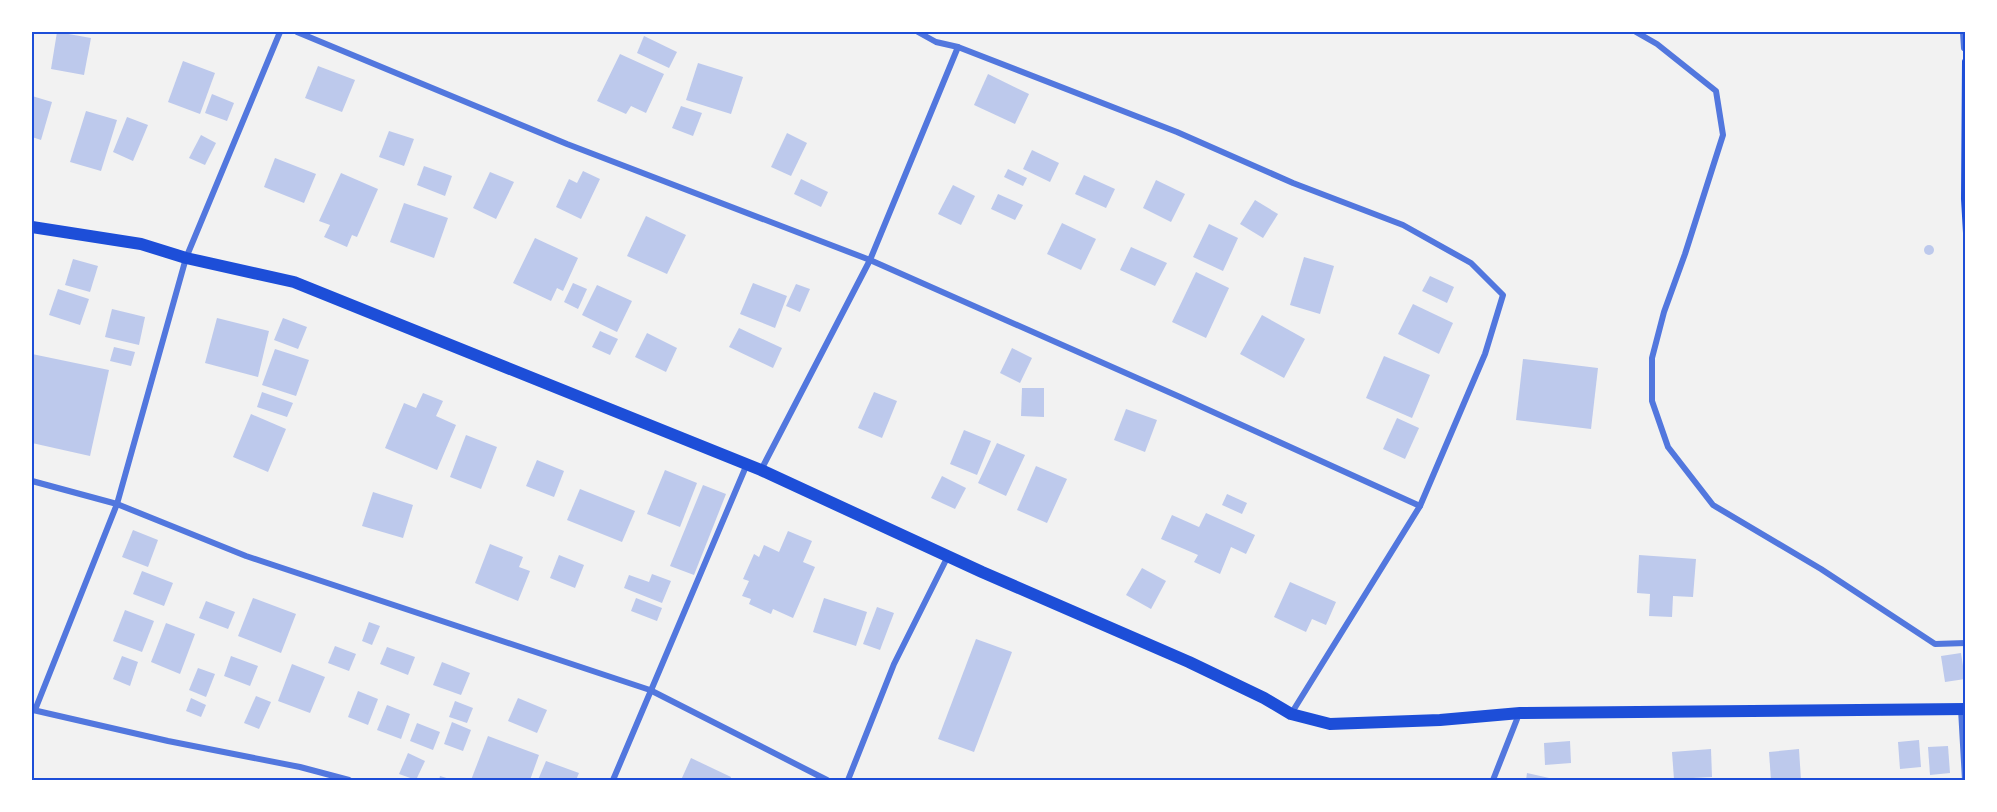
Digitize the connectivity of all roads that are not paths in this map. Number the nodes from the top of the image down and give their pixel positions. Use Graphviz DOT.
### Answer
graph roads {
  1 [pos="280,32"];
  2 [pos="297,32"];
  3 [pos="918,32"];
  4 [pos="1636,32"];
  5 [pos="1963,32"];
  6 [pos="958,46"];
  7 [pos="1964,48"];
  8 [pos="32,227"];
  9 [pos="186,258"];
  10 [pos="870,260"];
  11 [pos="747,464"];
  12 [pos="761,470"];
  13 [pos="32,481"];
  14 [pos="117,504"];
  15 [pos="1420,506"];
  16 [pos="948,556"];
  17 [pos="1965,643"];
  18 [pos="650,690"];
  19 [pos="1963,709"];
  20 [pos="33,710"];
  21 [pos="1520,713"];
  22 [pos="1292,714"];
  23 [pos="349,780"];
  24 [pos="613,780"];
  25 [pos="827,780"];
  26 [pos="848,780"];
  27 [pos="1493,780"];
  28 [pos="1965,780"];
  1 -- 9 [label="street"];
  2 -- 10 [label="street"];
  3 -- 6 [label="street"];
  4 -- 17 [label="street"];
  5 -- 7 [label="street"];
  6 -- 10 [label="street"];
  6 -- 15 [label="street"];
  8 -- 9 [label="main road"];
  9 -- 11 [label="main road"];
  9 -- 14 [label="street"];
  10 -- 12 [label="street"];
  10 -- 15 [label="street"];
  11 -- 12 [label="main road"];
  11 -- 18 [label="street"];
  12 -- 16 [label="main road"];
  13 -- 14 [label="street"];
  14 -- 18 [label="street"];
  14 -- 20 [label="street"];
  15 -- 22 [label="street"];
  16 -- 22 [label="main road"];
  16 -- 26 [label="street"];
  18 -- 24 [label="street"];
  18 -- 25 [label="street"];
  19 -- 21 [label="main road"];
  19 -- 28 [label="street"];
  20 -- 23 [label="street"];
  21 -- 22 [label="main road"];
  21 -- 27 [label="street"];
}
